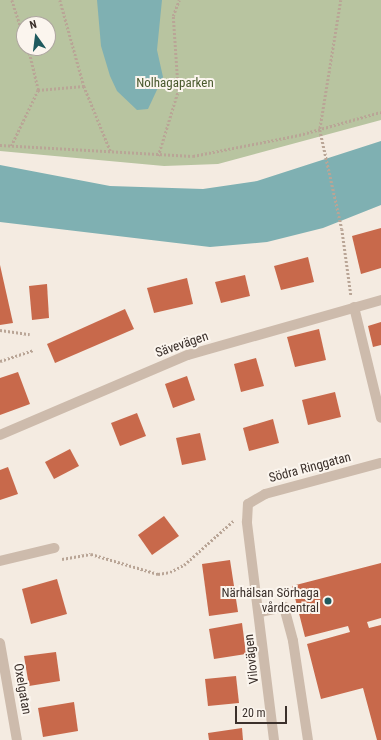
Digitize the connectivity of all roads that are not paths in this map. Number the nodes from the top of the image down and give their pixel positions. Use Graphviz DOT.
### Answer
graph roads {
  1 [pos="381,300"];
  2 [pos="354,307"];
  3 [pos="381,418"];
  4 [pos="0,435"];
  5 [pos="381,463"];
  6 [pos="248,504"];
  7 [pos="54,548"];
  8 [pos="0,562"];
  9 [pos="260,612"];
  10 [pos="0,643"];
  11 [pos="17,740"];
  12 [pos="274,740"];
  13 [pos="308,740"];
  1 -- 2 [label="street, Sävevägen"];
  2 -- 3 [label="street"];
  2 -- 4 [label="street, Sävevägen"];
  5 -- 6 [label="street, Södra Ringgatan"];
  6 -- 9 [label="street, Vilovägen"];
  7 -- 8 [label="street"];
  9 -- 12 [label="street, Vilovägen"];
  9 -- 13 [label="street"];
  10 -- 11 [label="street, Oxelgatan"];
}
